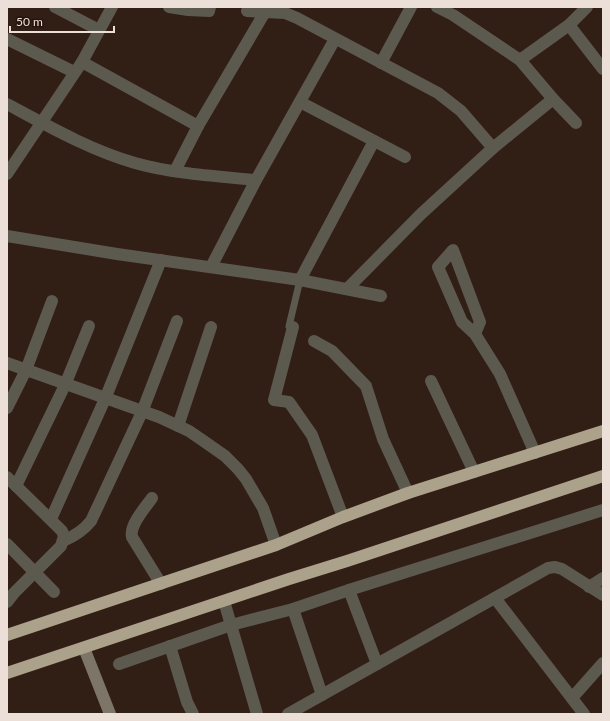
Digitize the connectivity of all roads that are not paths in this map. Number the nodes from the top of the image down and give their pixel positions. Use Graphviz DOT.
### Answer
graph roads {
  1 [pos="55,7"];
  2 [pos="112,7"];
  3 [pos="173,7"];
  4 [pos="210,7"];
  5 [pos="248,7"];
  6 [pos="411,7"];
  7 [pos="437,7"];
  8 [pos="587,7"];
  9 [pos="286,10"];
  10 [pos="455,11"];
  11 [pos="265,12"];
  12 [pos="569,25"];
  13 [pos="99,30"];
  14 [pos="7,39"];
  15 [pos="335,39"];
  16 [pos="520,60"];
  17 [pos="82,62"];
  18 [pos="381,63"];
  19 [pos="603,69"];
  20 [pos="74,72"];
  21 [pos="553,99"];
  22 [pos="300,102"];
  23 [pos="7,104"];
  24 [pos="42,123"];
  25 [pos="576,123"];
  26 [pos="198,126"];
  27 [pos="374,141"];
  28 [pos="493,148"];
  29 [pos="405,157"];
  30 [pos="8,171"];
  31 [pos="175,171"];
  32 [pos="256,180"];
  33 [pos="7,236"];
  34 [pos="161,260"];
  35 [pos="211,267"];
  36 [pos="300,280"];
  37 [pos="347,289"];
  38 [pos="381,296"];
  39 [pos="52,301"];
  40 [pos="178,321"];
  41 [pos="89,326"];
  42 [pos="212,327"];
  43 [pos="291,327"];
  44 [pos="475,334"];
  45 [pos="314,341"];
  46 [pos="7,363"];
  47 [pos="26,370"];
  48 [pos="430,381"];
  49 [pos="65,384"];
  50 [pos="106,399"];
  51 [pos="7,408"];
  52 [pos="142,412"];
  53 [pos="178,426"];
  54 [pos="603,431"];
  55 [pos="535,453"];
  56 [pos="474,472"];
  57 [pos="603,476"];
  58 [pos="11,482"];
  59 [pos="408,493"];
  60 [pos="152,498"];
  61 [pos="603,510"];
  62 [pos="343,517"];
  63 [pos="51,519"];
  64 [pos="63,541"];
  65 [pos="7,544"];
  66 [pos="276,545"];
  67 [pos="34,572"];
  68 [pos="603,578"];
  69 [pos="161,584"];
  70 [pos="590,587"];
  71 [pos="349,590"];
  72 [pos="54,592"];
  73 [pos="603,595"];
  74 [pos="495,598"];
  75 [pos="224,601"];
  76 [pos="7,602"];
  77 [pos="293,609"];
  78 [pos="231,625"];
  79 [pos="7,635"];
  80 [pos="170,646"];
  81 [pos="84,648"];
  82 [pos="603,663"];
  83 [pos="119,664"];
  84 [pos="377,664"];
  85 [pos="7,673"];
  86 [pos="322,695"];
  87 [pos="572,698"];
  88 [pos="110,714"];
  89 [pos="192,714"];
  90 [pos="257,714"];
  91 [pos="288,714"];
  92 [pos="584,714"];
  1 -- 13 [label="street"];
  2 -- 13 [label="street"];
  3 -- 4 [label="street"];
  5 -- 11 [label="street"];
  6 -- 18 [label="street"];
  7 -- 10 [label="street"];
  8 -- 12 [label="street"];
  9 -- 11 [label="street"];
  9 -- 15 [label="street"];
  10 -- 16 [label="street"];
  11 -- 26 [label="street"];
  12 -- 16 [label="street"];
  12 -- 19 [label="street"];
  13 -- 17 [label="street"];
  14 -- 20 [label="street"];
  15 -- 18 [label="street"];
  15 -- 22 [label="street"];
  16 -- 21 [label="street"];
  17 -- 20 [label="street"];
  17 -- 26 [label="street"];
  18 -- 28 [label="street"];
  20 -- 24 [label="street"];
  21 -- 25 [label="street"];
  21 -- 28 [label="street"];
  22 -- 27 [label="street"];
  22 -- 32 [label="street"];
  23 -- 24 [label="street"];
  24 -- 30 [label="street"];
  24 -- 31 [label="street"];
  26 -- 31 [label="street"];
  27 -- 29 [label="street"];
  27 -- 36 [label="street"];
  28 -- 37 [label="street"];
  31 -- 32 [label="street"];
  32 -- 35 [label="street"];
  33 -- 34 [label="street"];
  34 -- 35 [label="street"];
  34 -- 50 [label="street"];
  35 -- 36 [label="street"];
  36 -- 37 [label="street"];
  36 -- 43 [label="lane"];
  37 -- 38 [label="street"];
  39 -- 47 [label="street"];
  40 -- 52 [label="street"];
  41 -- 49 [label="street"];
  42 -- 53 [label="street"];
  43 -- 62 [label="street"];
  44 -- 44 [label="street"];
  44 -- 55 [label="street"];
  45 -- 59 [label="street"];
  46 -- 47 [label="street"];
  47 -- 49 [label="street"];
  47 -- 51 [label="street"];
  48 -- 56 [label="street"];
  49 -- 50 [label="street"];
  49 -- 58 [label="street"];
  50 -- 52 [label="street"];
  50 -- 63 [label="street"];
  52 -- 53 [label="street"];
  52 -- 64 [label="street"];
  53 -- 66 [label="street"];
  54 -- 55 [label="highway"];
  55 -- 56 [label="highway"];
  56 -- 59 [label="highway"];
  57 -- 75 [label="highway"];
  58 -- 63 [label="street"];
  59 -- 62 [label="highway"];
  60 -- 69 [label="street"];
  61 -- 71 [label="street"];
  62 -- 66 [label="highway"];
  63 -- 64 [label="street"];
  64 -- 67 [label="street"];
  65 -- 67 [label="street"];
  66 -- 69 [label="highway"];
  67 -- 72 [label="street"];
  67 -- 76 [label="street"];
  68 -- 70 [label="street"];
  69 -- 79 [label="highway"];
  70 -- 73 [label="street"];
  70 -- 74 [label="street"];
  71 -- 77 [label="street"];
  71 -- 84 [label="street"];
  74 -- 84 [label="street"];
  74 -- 87 [label="street"];
  75 -- 78 [label="street"];
  75 -- 81 [label="highway"];
  77 -- 78 [label="street"];
  77 -- 86 [label="street"];
  78 -- 80 [label="street"];
  78 -- 90 [label="street"];
  80 -- 83 [label="street"];
  80 -- 89 [label="street"];
  81 -- 85 [label="highway"];
  81 -- 88 [label="street"];
  82 -- 87 [label="street"];
  84 -- 86 [label="street"];
  86 -- 91 [label="street"];
  87 -- 92 [label="street"];
}
